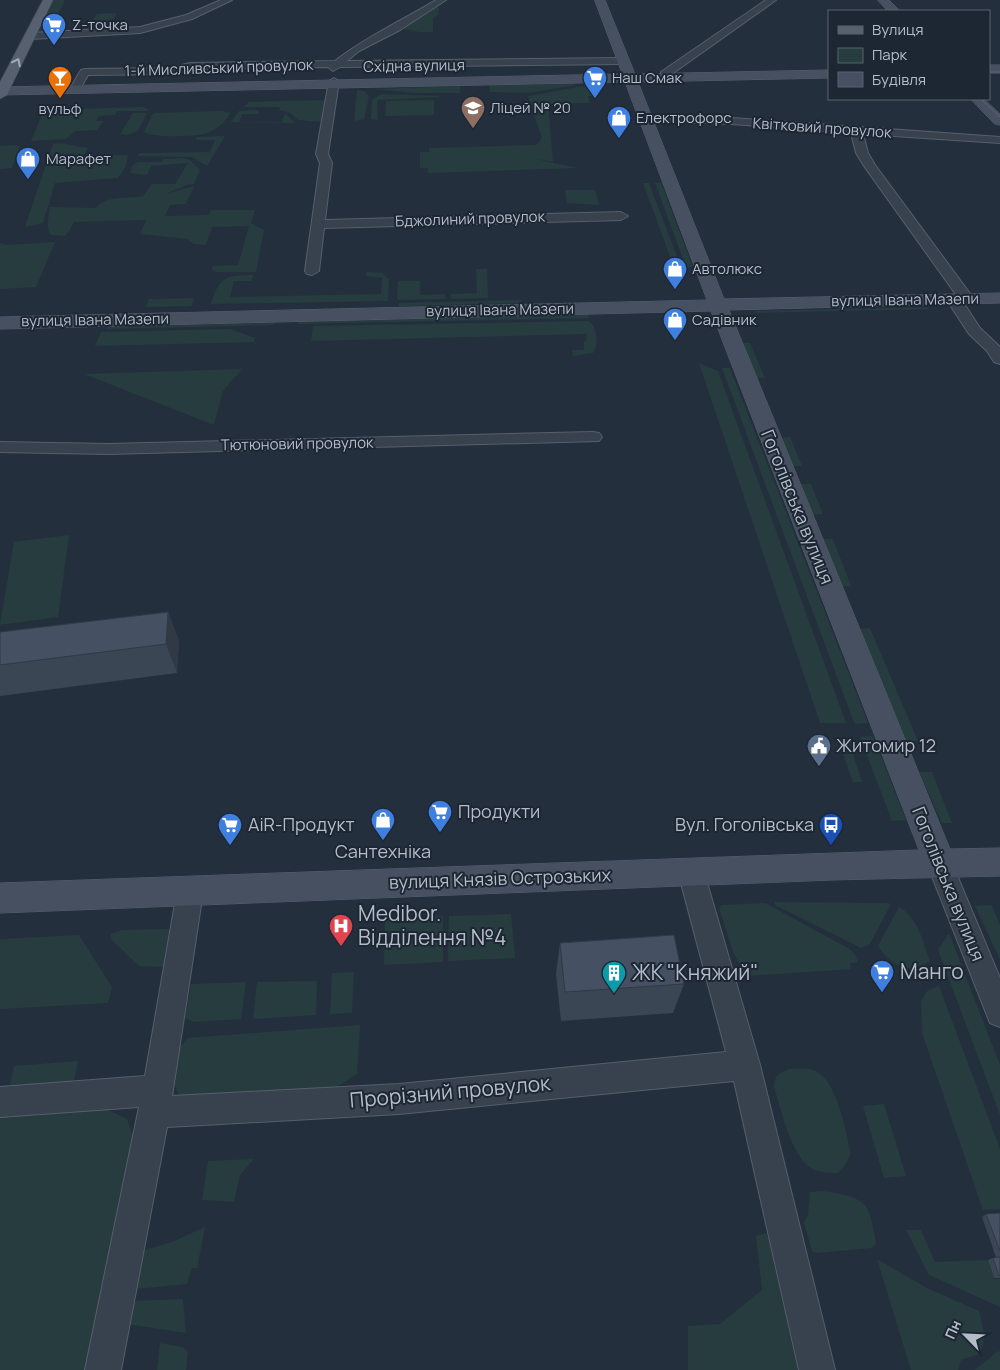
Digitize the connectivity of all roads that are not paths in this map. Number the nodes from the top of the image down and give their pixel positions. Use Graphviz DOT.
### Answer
graph roads {
  1 [pos="37,0"];
  2 [pos="48,0"];
  3 [pos="228,0"];
  4 [pos="442,0"];
  5 [pos="600,0"];
  6 [pos="772,0"];
  7 [pos="883,0"];
  8 [pos="893,10"];
  9 [pos="31,36"];
  10 [pos="623,61"];
  11 [pos="336,65"];
  12 [pos="0,69"];
  13 [pos="828,73"];
  14 [pos="828,73"];
  15 [pos="666,74"];
  16 [pos="629,76"];
  17 [pos="331,82"];
  18 [pos="76,87"];
  19 [pos="2,91"];
  20 [pos="990,99"];
  21 [pos="978,100"];
  22 [pos="1000,109"];
  23 [pos="645,119"];
  24 [pos="1000,121"];
  25 [pos="856,130"];
  26 [pos="1000,140"];
  27 [pos="621,216"];
  28 [pos="318,224"];
  29 [pos="312,271"];
  30 [pos="1000,298"];
  31 [pos="960,299"];
  32 [pos="717,304"];
  33 [pos="0,322"];
  34 [pos="1000,359"];
  35 [pos="594,437"];
  36 [pos="0,446"];
  37 [pos="1000,862"];
  38 [pos="940,864"];
  39 [pos="691,872"];
  40 [pos="190,892"];
  41 [pos="0,898"];
  42 [pos="1000,1013"];
  43 [pos="745,1065"];
  44 [pos="155,1101"];
  45 [pos="0,1102"];
  46 [pos="103,1370"];
  47 [pos="817,1370"];
  1 -- 12 [label="main road"];
  2 -- 9 [label="main road"];
  3 -- 9 [label="street"];
  4 -- 11 [label="street"];
  5 -- 10 [label="street, Гоголівська вулиця"];
  6 -- 15 [label="street"];
  7 -- 8 [label="street"];
  19 -- 9 [label="main road, one-way"];
  10 -- 11 [label="street, 1-й Мисливський провулок"];
  10 -- 16 [label="street, Гоголівська вулиця"];
  11 -- 17 [label="street"];
  11 -- 18 [label="street, 1-й Мисливський провулок"];
  13 -- 15 [label="street, Східна вулиця"];
  14 -- 16 [label="street, Східна вулиця"];
  15 -- 16 [label="street, Східна вулиця"];
  16 -- 17 [label="street, Східна вулиця"];
  16 -- 23 [label="street, Гоголівська вулиця"];
  17 -- 18 [label="street, Східна вулиця"];
  17 -- 19 [label="street, Східна вулиця"];
  17 -- 28 [label="street"];
  18 -- 19 [label="street, Східна вулиця"];
  20 -- 22 [label="street"];
  21 -- 24 [label="street"];
  23 -- 25 [label="street, Квітковий провулок"];
  23 -- 32 [label="street, Гоголівська вулиця"];
  25 -- 26 [label="street, Квітковий провулок"];
  25 -- 31 [label="street"];
  27 -- 28 [label="street, Бджолиний провулок"];
  28 -- 29 [label="street"];
  30 -- 31 [label="street, вулиця Івана Мазепи"];
  31 -- 32 [label="street, вулиця Івана Мазепи"];
  31 -- 34 [label="street"];
  32 -- 33 [label="street, вулиця Івана Мазепи"];
  32 -- 38 [label="street, Гоголівська вулиця"];
  35 -- 36 [label="street, Тютюновий провулок"];
  37 -- 38 [label="street, вулиця Князів Острозьких"];
  38 -- 39 [label="street, вулиця Князів Острозьких"];
  38 -- 42 [label="street, Гоголівська вулиця"];
  39 -- 40 [label="street, вулиця Князів Острозьких"];
  39 -- 43 [label="street"];
  40 -- 41 [label="street, вулиця Князів Острозьких"];
  40 -- 44 [label="street"];
  43 -- 44 [label="street, Прорізний провулок"];
  43 -- 47 [label="street"];
  44 -- 45 [label="street, Прорізний провулок"];
  44 -- 46 [label="street"];
}
